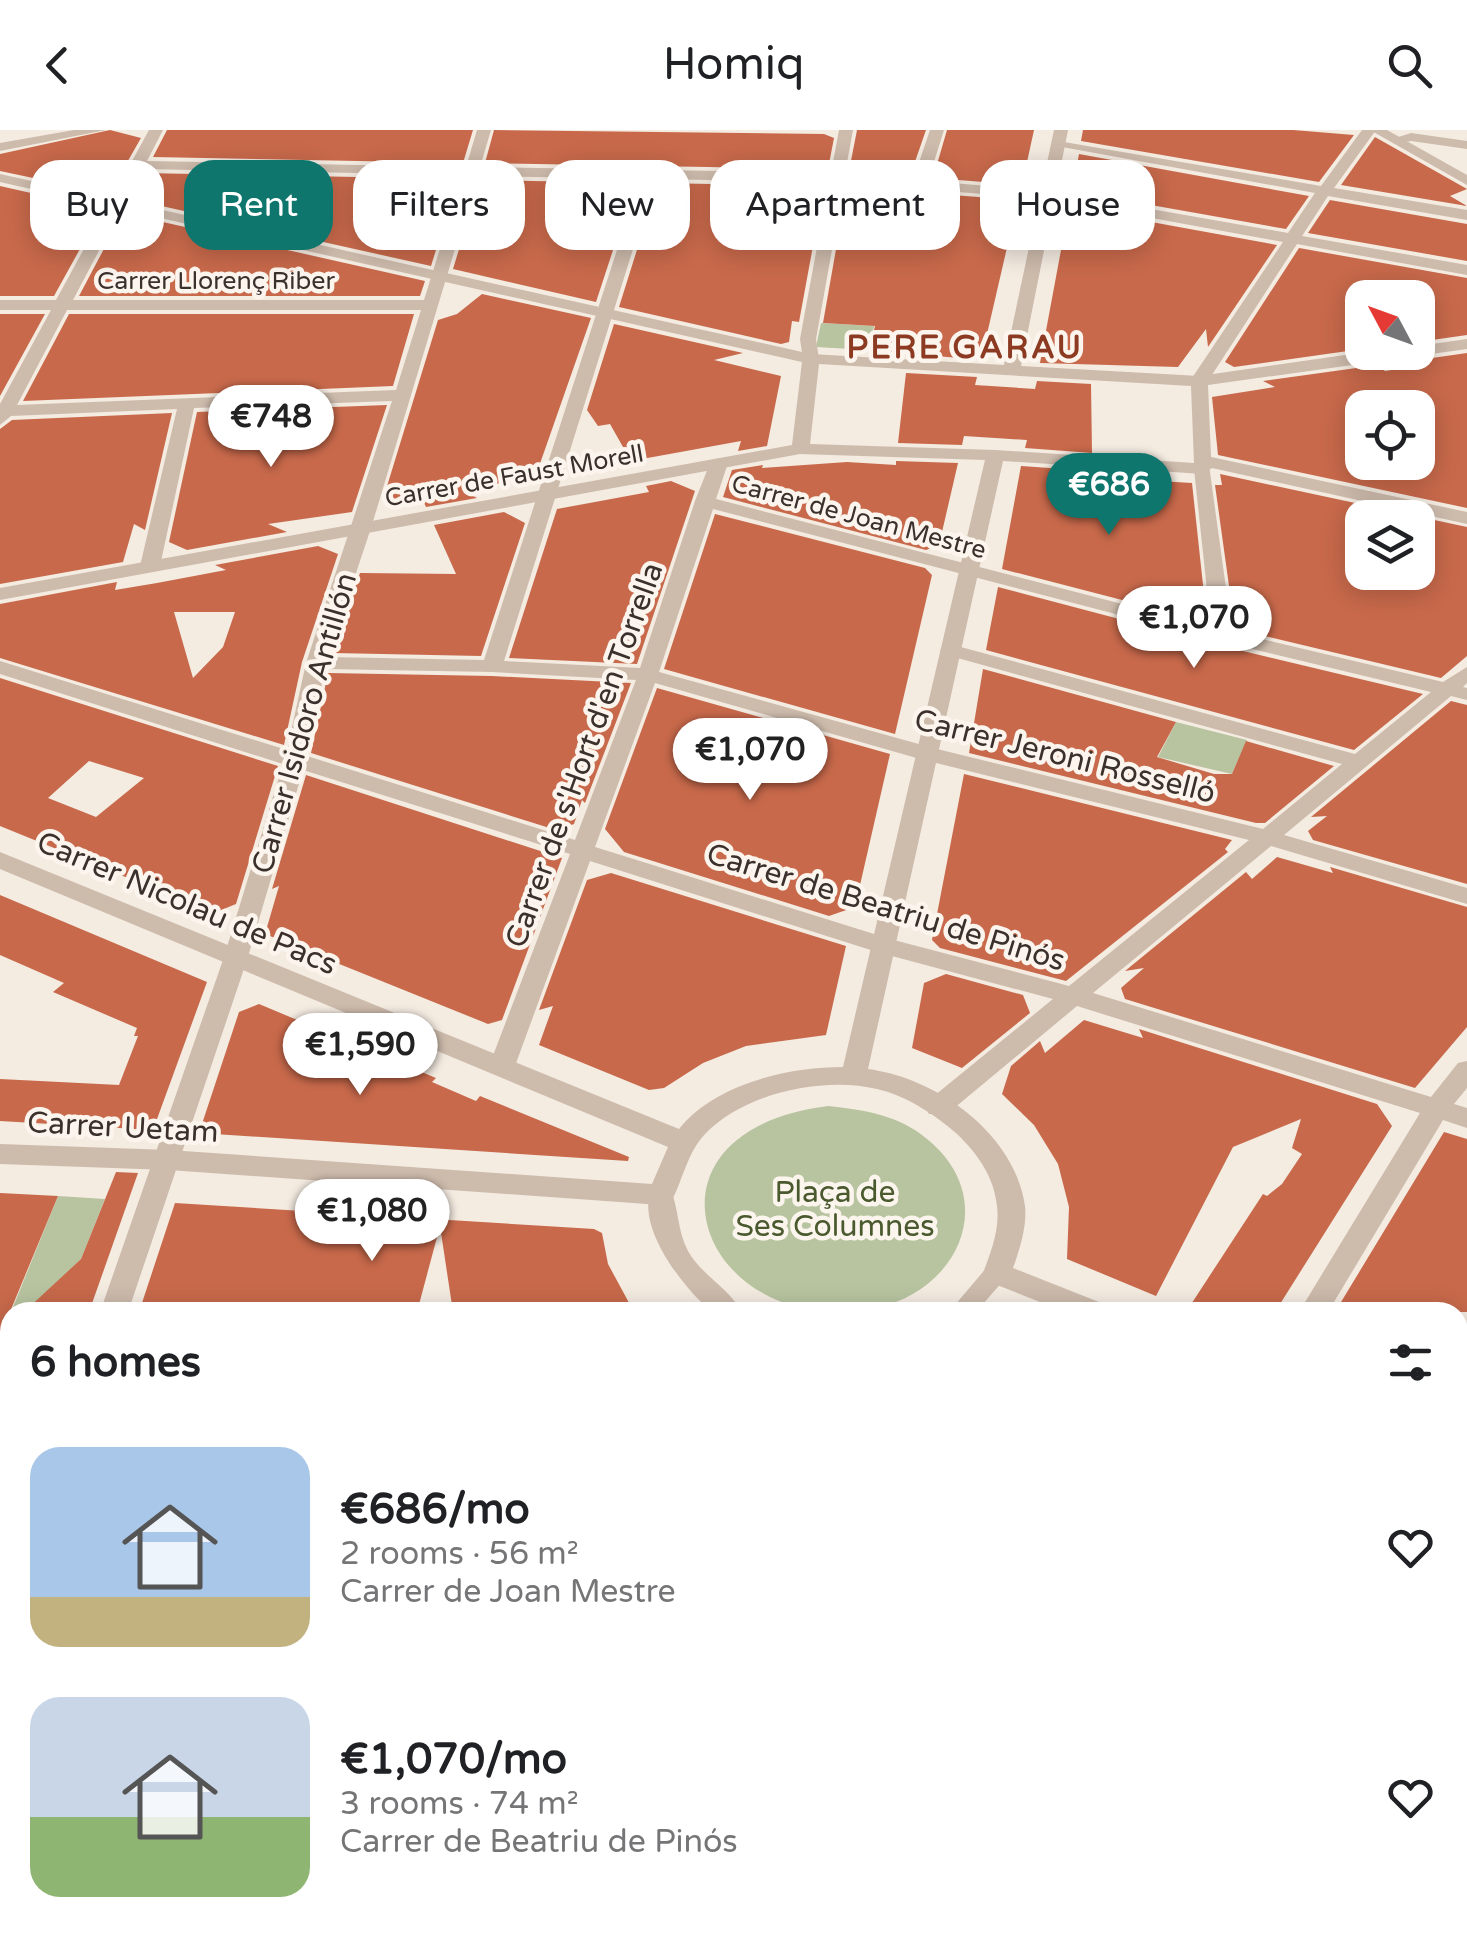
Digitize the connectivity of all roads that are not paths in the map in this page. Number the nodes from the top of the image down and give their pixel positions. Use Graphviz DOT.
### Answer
graph roads {
  1 [pos="98,130"];
  2 [pos="156,130"];
  3 [pos="484,130"];
  4 [pos="828,130"];
  5 [pos="846,130"];
  6 [pos="937,130"];
  7 [pos="1369,130"];
  8 [pos="1377,130"];
  9 [pos="1060,138"];
  10 [pos="1396,140"];
  11 [pos="1467,145"];
  12 [pos="0,146"];
  13 [pos="141,160"];
  14 [pos="474,160"];
  15 [pos="841,160"];
  16 [pos="927,160"];
  17 [pos="164,165"];
  18 [pos="353,169"];
  19 [pos="0,178"];
  20 [pos="1467,181"];
  21 [pos="30,185"];
  22 [pos="1324,191"];
  23 [pos="1155,213"];
  24 [pos="164,214"];
  25 [pos="1467,215"];
  26 [pos="1293,237"];
  27 [pos="91,250"];
  28 [pos="448,250"];
  29 [pos="625,250"];
  30 [pos="825,250"];
  31 [pos="1037,250"];
  32 [pos="1467,270"];
  33 [pos="440,276"];
  34 [pos="0,305"];
  35 [pos="59,305"];
  36 [pos="432,306"];
  37 [pos="604,314"];
  38 [pos="1467,344"];
  39 [pos="1435,349"];
  40 [pos="811,359"];
  41 [pos="1345,360"];
  42 [pos="1012,369"];
  43 [pos="1199,381"];
  44 [pos="403,395"];
  45 [pos="188,402"];
  46 [pos="2,414"];
  47 [pos="800,448"];
  48 [pos="994,455"];
  49 [pos="719,463"];
  50 [pos="1203,465"];
  51 [pos="550,494"];
  52 [pos="704,501"];
  53 [pos="1467,518"];
  54 [pos="362,528"];
  55 [pos="150,566"];
  56 [pos="968,571"];
  57 [pos="0,594"];
  58 [pos="1222,636"];
  59 [pos="950,650"];
  60 [pos="316,663"];
  61 [pos="492,666"];
  62 [pos="0,667"];
  63 [pos="1467,673"];
  64 [pos="648,675"];
  65 [pos="1457,692"];
  66 [pos="928,754"];
  67 [pos="295,761"];
  68 [pos="1359,762"];
  69 [pos="1267,837"];
  70 [pos="586,849"];
  71 [pos="0,860"];
  72 [pos="1467,896"];
  73 [pos="885,946"];
  74 [pos="236,960"];
  75 [pos="1073,996"];
  76 [pos="502,1066"];
  77 [pos="1467,1070"];
  78 [pos="854,1076"];
  79 [pos="938,1107"];
  80 [pos="1437,1108"];
  81 [pos="1467,1118"];
  82 [pos="683,1142"];
  83 [pos="0,1154"];
  84 [pos="169,1160"];
  85 [pos="661,1194"];
  86 [pos="997,1273"];
  87 [pos="118,1302"];
  88 [pos="718,1302"];
  89 [pos="970,1302"];
  90 [pos="1069,1302"];
  91 [pos="1319,1302"];
  1 -- 12 [label="street"];
  2 -- 13 [label="street"];
  3 -- 14 [label="street, Carrer Isidoro Antillón"];
  4 -- 5 [label="street"];
  5 -- 15 [label="street"];
  6 -- 16 [label="street"];
  7 -- 22 [label="street"];
  8 -- 10 [label="street"];
  9 -- 22 [label="street"];
  10 -- 11 [label="street"];
  10 -- 20 [label="street"];
  17 -- 18 [label="street"];
  19 -- 21 [label="street"];
  22 -- 25 [label="street"];
  22 -- 26 [label="street"];
  23 -- 26 [label="street"];
  24 -- 33 [label="street"];
  26 -- 32 [label="street"];
  26 -- 43 [label="street"];
  27 -- 35 [label="street"];
  28 -- 33 [label="street, Carrer Isidoro Antillón"];
  29 -- 37 [label="street"];
  30 -- 40 [label="street"];
  31 -- 42 [label="street"];
  33 -- 36 [label="street, Carrer Isidoro Antillón"];
  33 -- 37 [label="street"];
  34 -- 35 [label="street, Carrer Llorenç Riber"];
  35 -- 36 [label="street, Carrer Llorenç Riber"];
  35 -- 46 [label="street"];
  36 -- 44 [label="street, Carrer Isidoro Antillón"];
  37 -- 40 [label="street"];
  37 -- 51 [label="street"];
  38 -- 39 [label="street"];
  40 -- 42 [label="street"];
  40 -- 47 [label="street"];
  41 -- 43 [label="street"];
  42 -- 43 [label="street"];
  43 -- 50 [label="street"];
  44 -- 45 [label="street"];
  44 -- 54 [label="street, Carrer Isidoro Antillón"];
  45 -- 46 [label="street"];
  45 -- 55 [label="street"];
  47 -- 48 [label="street, Carrer de Faust Morell"];
  47 -- 49 [label="street, Carrer de Faust Morell"];
  48 -- 50 [label="street, Carrer de Faust Morell"];
  48 -- 56 [label="street"];
  49 -- 51 [label="street, Carrer de Faust Morell"];
  49 -- 52 [label="street, Carrer de s'Hort d'en Torrella"];
  50 -- 53 [label="street, Carrer de Faust Morell"];
  50 -- 58 [label="street"];
  51 -- 54 [label="street, Carrer de Faust Morell"];
  51 -- 61 [label="street"];
  52 -- 56 [label="street, Carrer de Joan Mestre"];
  52 -- 64 [label="street, Carrer de s'Hort d'en Torrella"];
  54 -- 55 [label="street, Carrer de Faust Morell"];
  54 -- 60 [label="street, Carrer Isidoro Antillón"];
  55 -- 57 [label="street, Carrer de Faust Morell"];
  56 -- 58 [label="street, Carrer de Joan Mestre"];
  56 -- 59 [label="street"];
  58 -- 65 [label="street, Carrer de Joan Mestre"];
  59 -- 66 [label="street"];
  59 -- 68 [label="street"];
  60 -- 61 [label="street, Carrer Jeroni Rosselló"];
  60 -- 67 [label="street, Carrer Isidoro Antillón"];
  61 -- 64 [label="street, Carrer Jeroni Rosselló"];
  62 -- 67 [label="street, Carrer de Beatriu de Pinós"];
  63 -- 65 [label="street"];
  64 -- 66 [label="street, Carrer Jeroni Rosselló"];
  64 -- 70 [label="street, Carrer de s'Hort d'en Torrella"];
  65 -- 68 [label="street"];
  66 -- 69 [label="street, Carrer Jeroni Rosselló"];
  66 -- 73 [label="street"];
  67 -- 70 [label="street, Carrer de Beatriu de Pinós"];
  67 -- 74 [label="street, Carrer Isidoro Antillón"];
  68 -- 69 [label="street"];
  69 -- 72 [label="street, Carrer Jeroni Rosselló"];
  69 -- 75 [label="street"];
  70 -- 73 [label="street, Carrer de Beatriu de Pinós"];
  70 -- 76 [label="street, Carrer de s'Hort d'en Torrella"];
  71 -- 74 [label="street, Carrer Nicolau de Pacs"];
  73 -- 75 [label="street, Carrer de Beatriu de Pinós"];
  73 -- 78 [label="street"];
  74 -- 76 [label="street, Carrer Nicolau de Pacs"];
  74 -- 84 [label="street, Carrer Isidoro Antillón"];
  75 -- 79 [label="street"];
  75 -- 80 [label="street, Carrer de Beatriu de Pinós"];
  76 -- 82 [label="street, Carrer Nicolau de Pacs"];
  77 -- 80 [label="street"];
  78 -- 79 [label="street"];
  78 -- 82 [label="street"];
  79 -- 86 [label="street"];
  80 -- 81 [label="street, Carrer de Beatriu de Pinós"];
  80 -- 91 [label="street"];
  82 -- 85 [label="street"];
  83 -- 84 [label="street, Carrer Uetam"];
  84 -- 85 [label="street, Carrer Uetam"];
  84 -- 87 [label="street, Carrer Isidoro Antillón"];
  85 -- 88 [label="street"];
  86 -- 89 [label="street"];
  86 -- 90 [label="street"];
}
